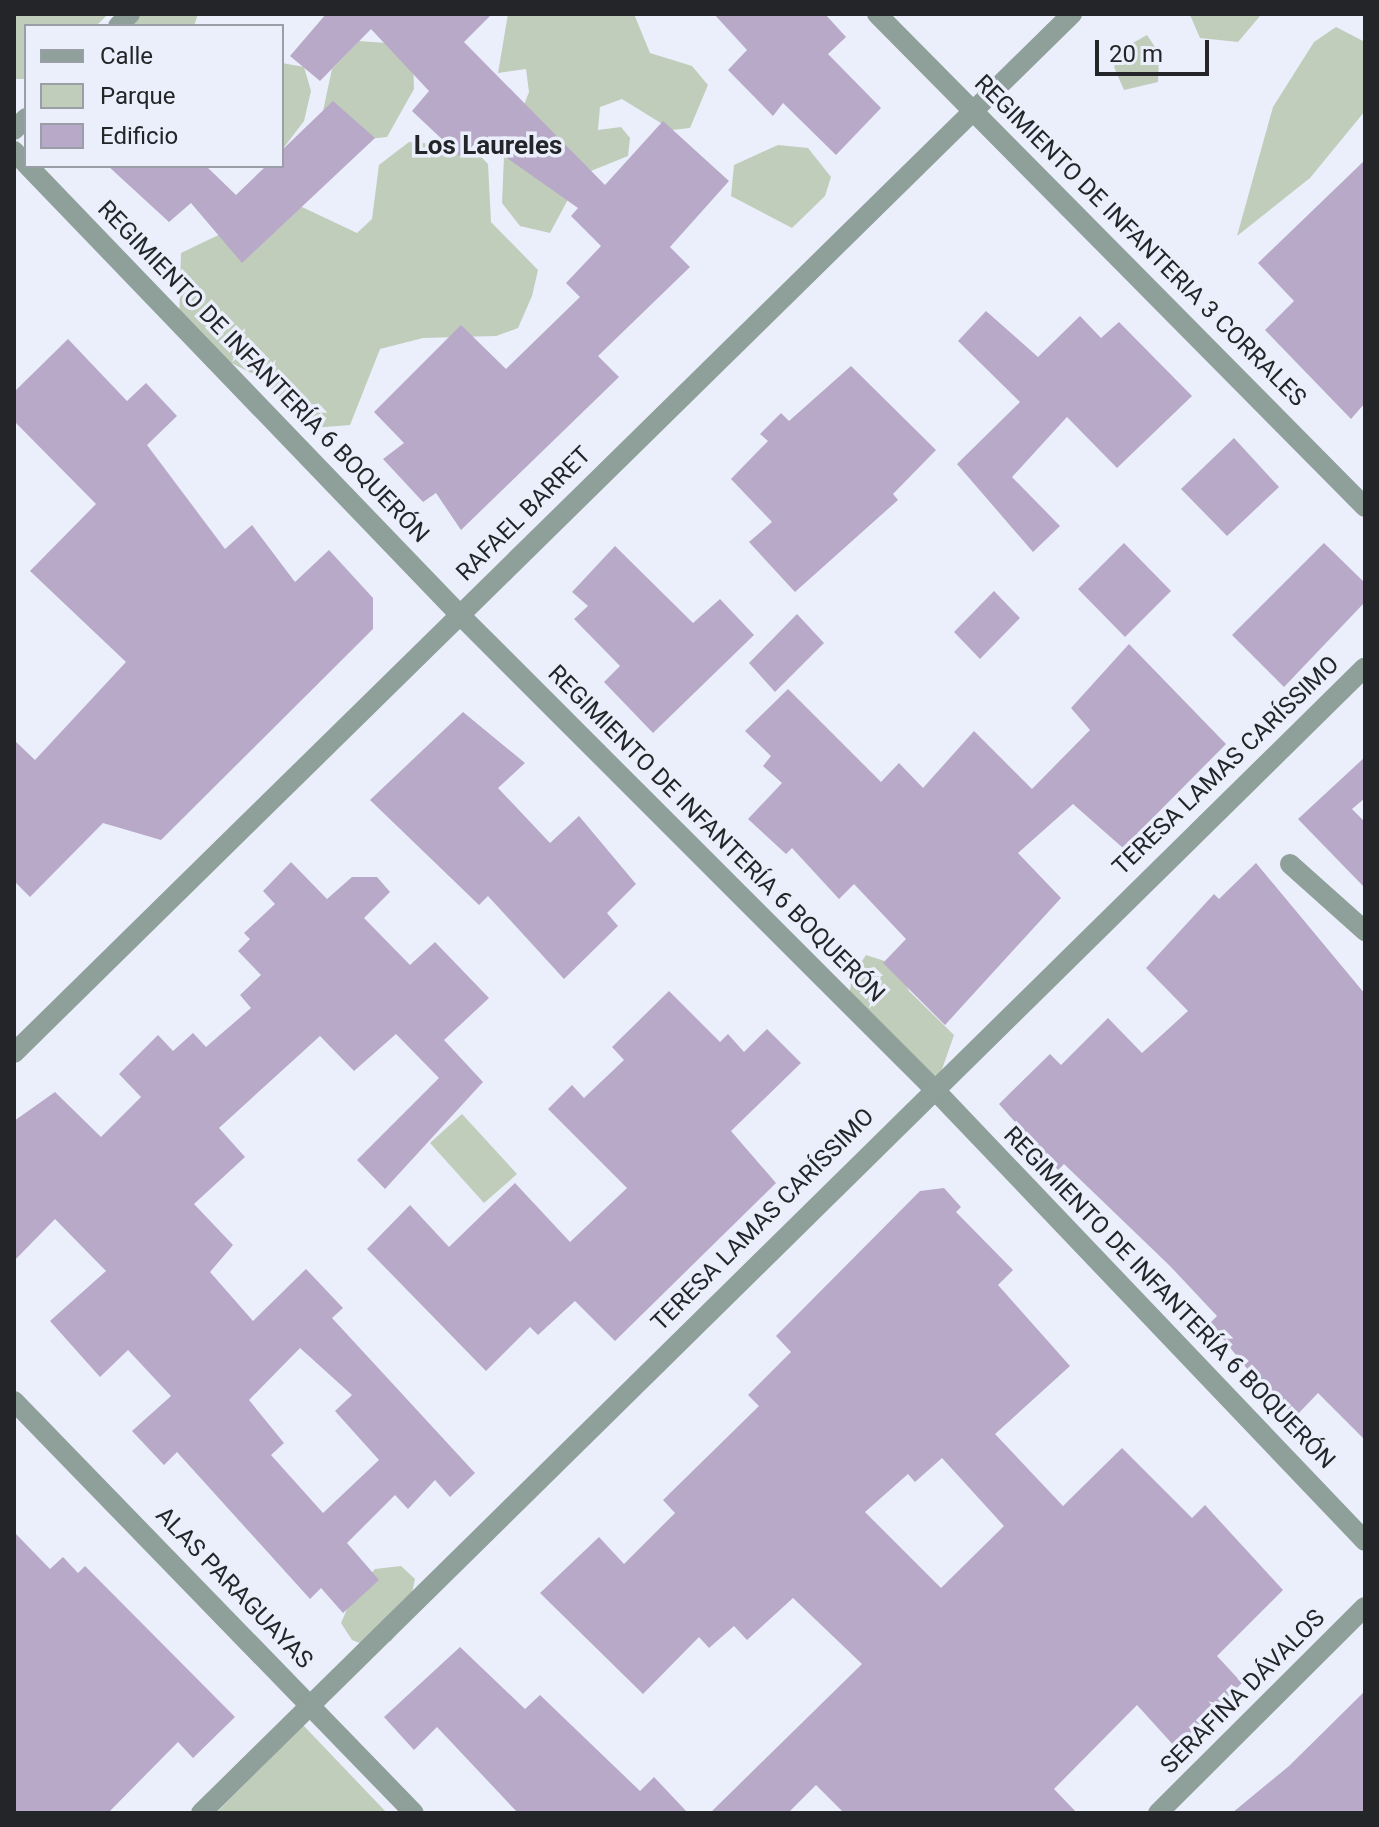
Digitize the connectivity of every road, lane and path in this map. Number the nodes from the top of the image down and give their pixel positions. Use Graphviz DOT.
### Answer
graph roads {
  1 [pos="877,14"];
  2 [pos="1072,14"];
  3 [pos="974,108"];
  4 [pos="30,168"];
  5 [pos="1365,507"];
  6 [pos="459,614"];
  7 [pos="1365,667"];
  8 [pos="1290,864"];
  9 [pos="1365,931"];
  10 [pos="14,1053"];
  11 [pos="933,1088"];
  12 [pos="14,1401"];
  13 [pos="1365,1541"];
  14 [pos="1365,1607"];
  15 [pos="312,1705"];
  16 [pos="201,1813"];
  17 [pos="414,1813"];
  18 [pos="1158,1813"];
  1 -- 3 [label="street, REGIMIENTO DE INFANTERIA 3 CORRALES"];
  2 -- 3 [label="street, RAFAEL BARRET"];
  3 -- 5 [label="street, REGIMIENTO DE INFANTERIA 3 CORRALES"];
  3 -- 6 [label="street, RAFAEL BARRET"];
  4 -- 6 [label="street, REGIMIENTO DE INFANTERÍA 6 BOQUERÓN"];
  6 -- 10 [label="street, RAFAEL BARRET"];
  6 -- 11 [label="street, REGIMIENTO DE INFANTERÍA 6 BOQUERÓN"];
  7 -- 11 [label="street, TERESA LAMAS CARÍSSIMO"];
  8 -- 9 [label="street"];
  11 -- 13 [label="street, REGIMIENTO DE INFANTERÍA 6 BOQUERÓN"];
  11 -- 15 [label="street, TERESA LAMAS CARÍSSIMO"];
  12 -- 15 [label="street, ALAS PARAGUAYAS"];
  14 -- 18 [label="street, SERAFINA DÁVALOS"];
  15 -- 16 [label="street, TERESA LAMAS CARÍSSIMO"];
  15 -- 17 [label="street, ALAS PARAGUAYAS"];
}
